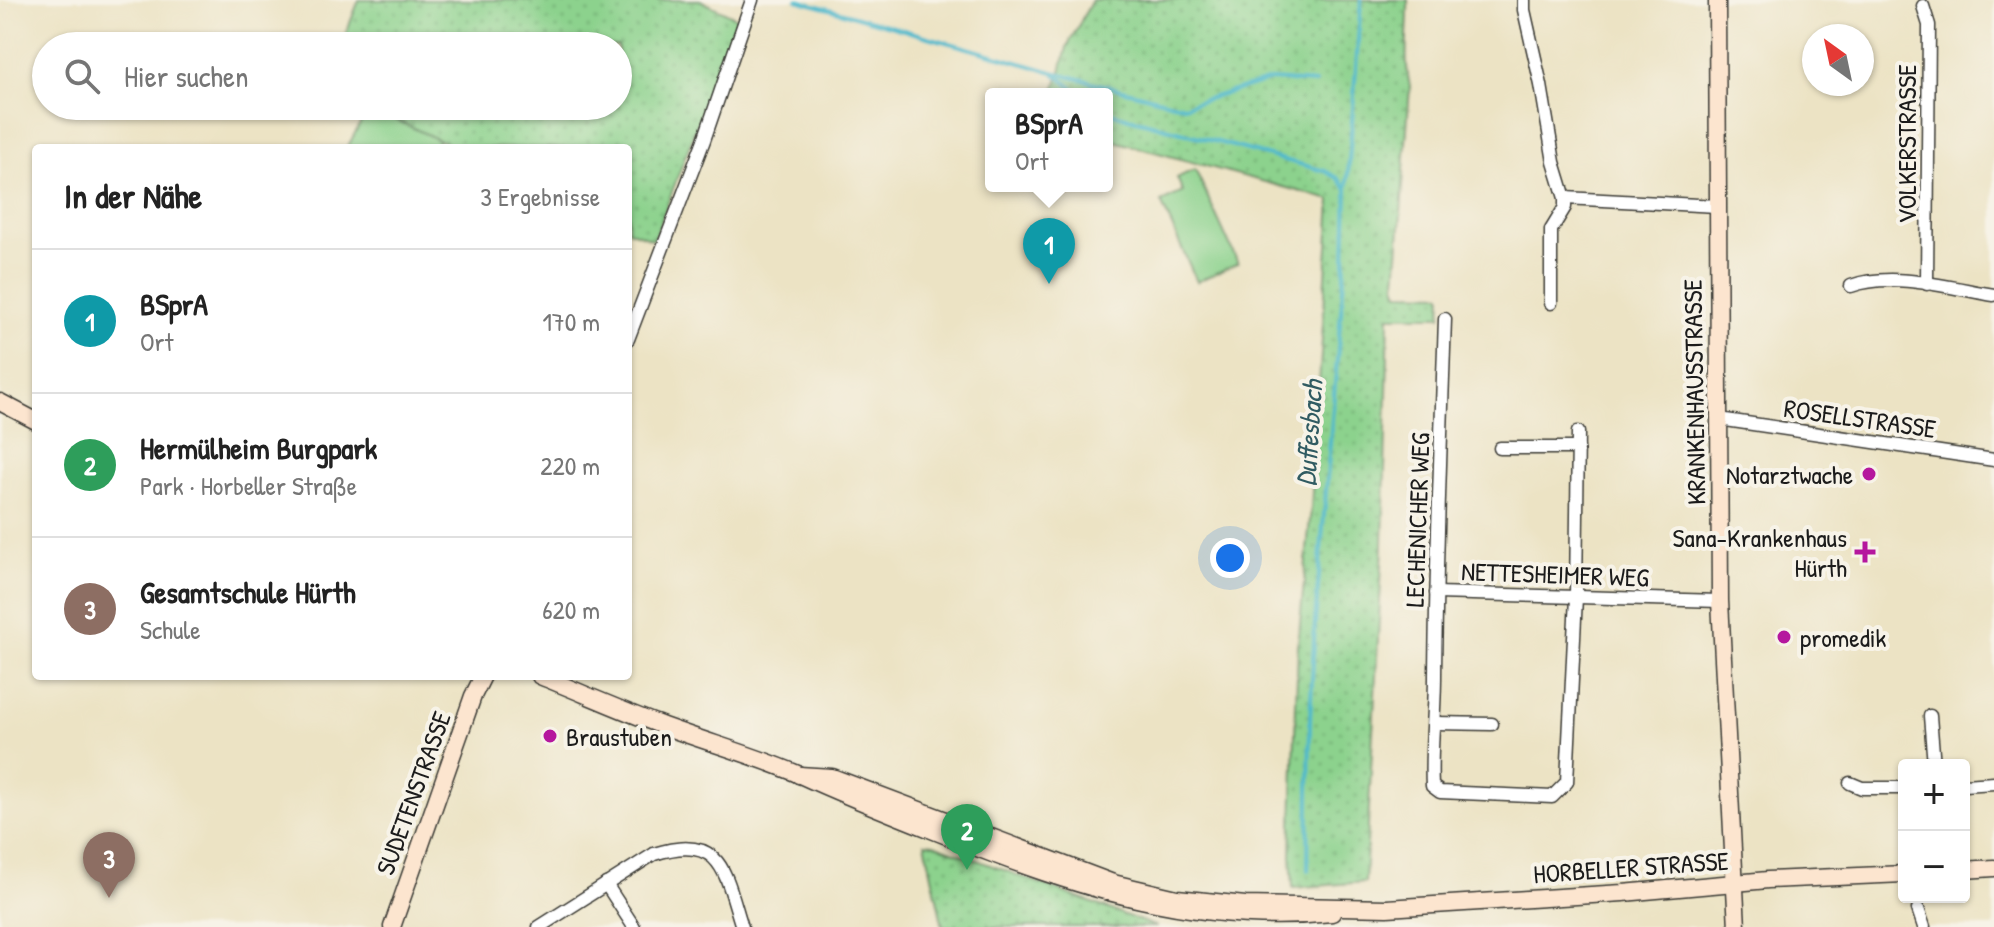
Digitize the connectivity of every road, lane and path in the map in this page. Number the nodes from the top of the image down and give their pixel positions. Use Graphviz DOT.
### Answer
graph roads {
  1 [pos="752,0"];
  2 [pos="1717,0"];
  3 [pos="1524,5"];
  4 [pos="1923,6"];
  5 [pos="1565,198"];
  6 [pos="1717,206"];
  7 [pos="1927,284"];
  8 [pos="1851,286"];
  9 [pos="1994,295"];
  10 [pos="1551,303"];
  11 [pos="1445,319"];
  12 [pos="632,329"];
  13 [pos="0,402"];
  14 [pos="32,419"];
  15 [pos="1719,419"];
  16 [pos="1578,432"];
  17 [pos="1500,448"];
  18 [pos="1578,448"];
  19 [pos="1994,460"];
  20 [pos="1436,593"];
  21 [pos="1576,597"];
  22 [pos="1720,601"];
  23 [pos="481,680"];
  24 [pos="550,680"];
  25 [pos="1930,716"];
  26 [pos="1435,723"];
  27 [pos="1492,724"];
  28 [pos="1934,759"];
  29 [pos="1850,783"];
  30 [pos="1994,783"];
  31 [pos="1970,785"];
  32 [pos="1898,788"];
  33 [pos="1994,868"];
  34 [pos="1970,870"];
  35 [pos="1898,874"];
  36 [pos="1733,883"];
  37 [pos="606,884"];
  38 [pos="1918,909"];
  39 [pos="392,927"];
  40 [pos="539,927"];
  41 [pos="634,927"];
  42 [pos="742,927"];
  43 [pos="1737,927"];
  44 [pos="1924,927"];
  1 -- 12 [label="street"];
  2 -- 6 [label="street, KRANKENHAUSSTRASSE"];
  3 -- 5 [label="street"];
  4 -- 7 [label="street, VOLKERSTRASSE"];
  5 -- 6 [label="street"];
  5 -- 10 [label="street"];
  6 -- 15 [label="street, KRANKENHAUSSTRASSE"];
  7 -- 8 [label="street"];
  7 -- 9 [label="street"];
  11 -- 20 [label="street, LECHENICHER WEG"];
  13 -- 14 [label="street"];
  15 -- 19 [label="street, ROSELLSTRASSE"];
  15 -- 22 [label="street, KRANKENHAUSSTRASSE"];
  16 -- 18 [label="street"];
  17 -- 18 [label="street"];
  18 -- 21 [label="street"];
  20 -- 21 [label="street, NETTESHEIMER WEG"];
  20 -- 26 [label="street, LECHENICHER WEG"];
  21 -- 22 [label="street, NETTESHEIMER WEG"];
  21 -- 26 [label="street, LECHENICHER WEG"];
  22 -- 36 [label="street, KRANKENHAUSSTRASSE"];
  23 -- 39 [label="street, SUDETENSTRASSE"];
  24 -- 36 [label="street, HORBELLER STRASSE"];
  25 -- 28 [label="street"];
  26 -- 27 [label="street"];
  29 -- 32 [label="street"];
  30 -- 31 [label="street"];
  33 -- 34 [label="street"];
  35 -- 36 [label="street, HORBELLER STRASSE"];
  36 -- 43 [label="street, KRANKENHAUSSTRASSE"];
  37 -- 40 [label="street"];
  37 -- 41 [label="street"];
  37 -- 42 [label="street"];
  38 -- 44 [label="street"];
}
